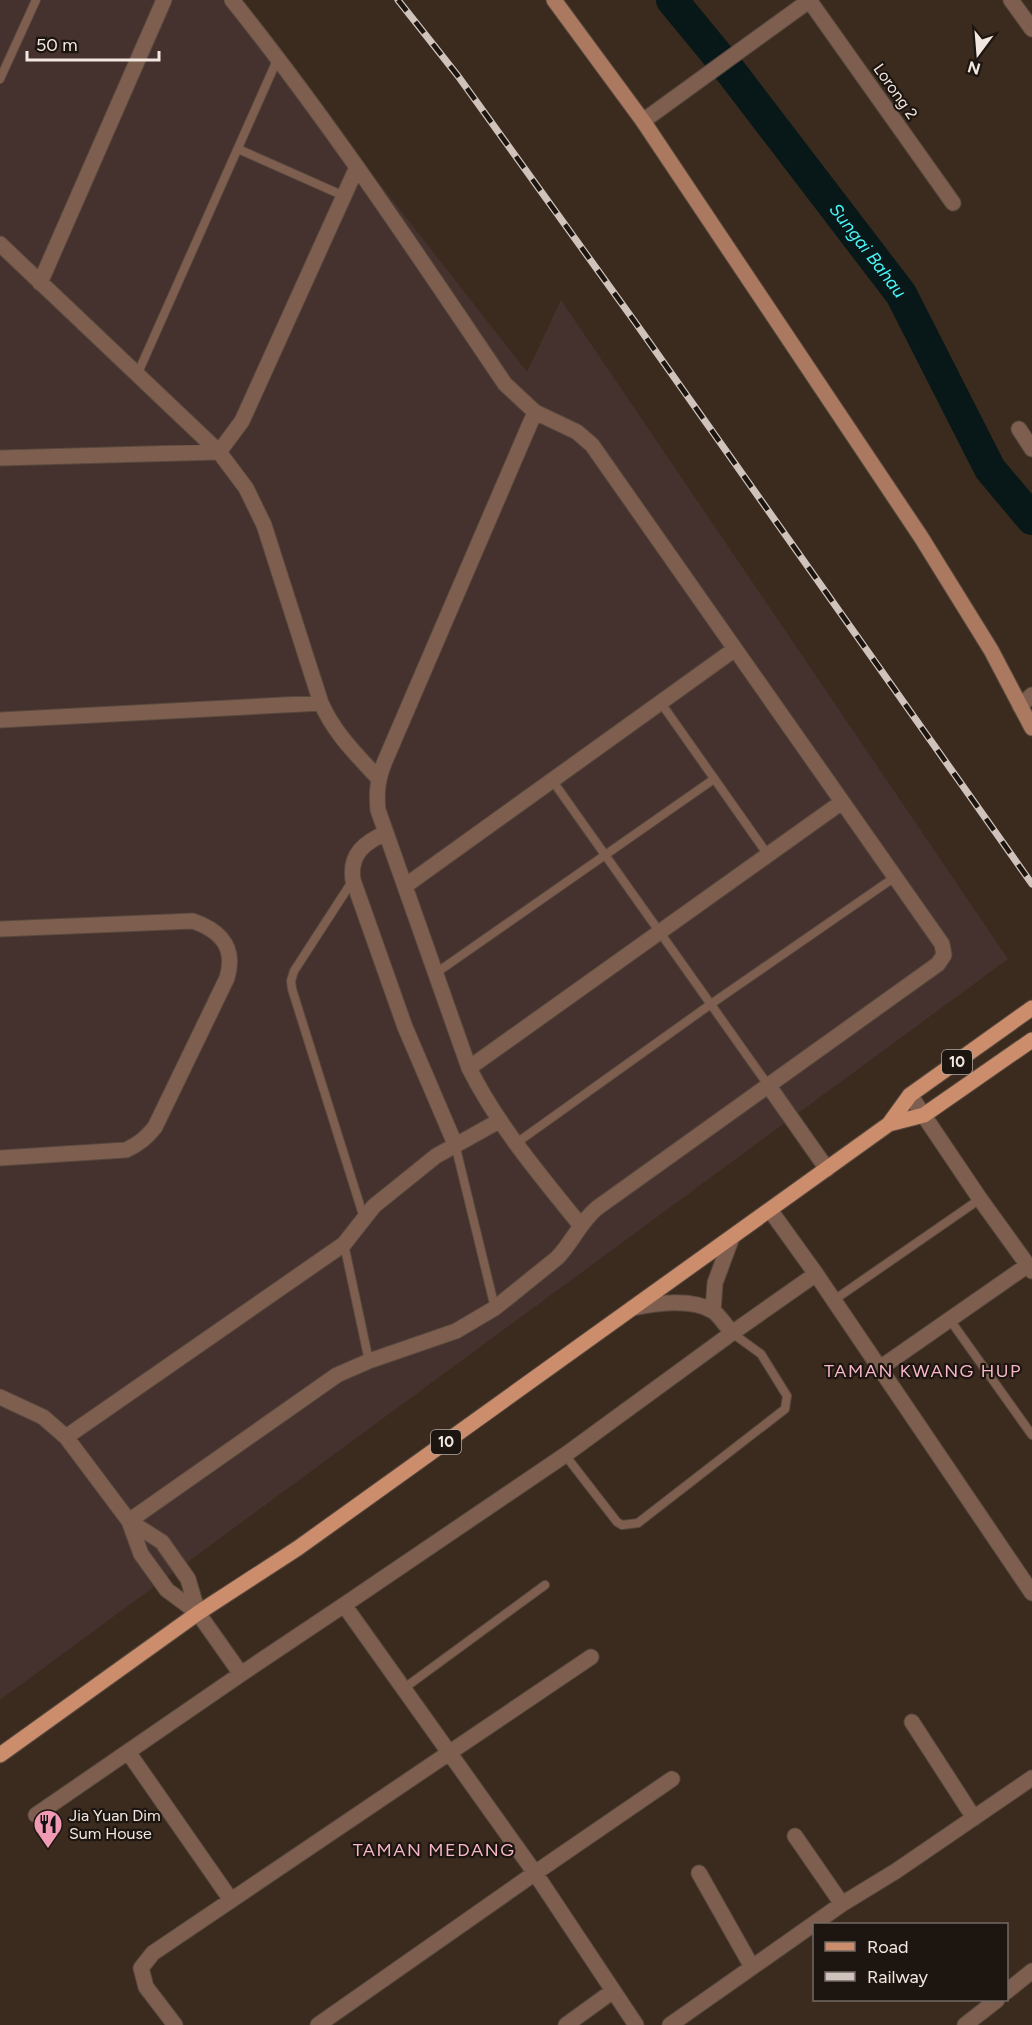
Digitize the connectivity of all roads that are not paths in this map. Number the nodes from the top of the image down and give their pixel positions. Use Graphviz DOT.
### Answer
graph roads {
  1 [pos="36,0"];
  2 [pos="164,0"];
  3 [pos="231,0"];
  4 [pos="554,0"];
  5 [pos="810,0"];
  6 [pos="1011,0"];
  7 [pos="1032,29"];
  8 [pos="278,58"];
  9 [pos="0,79"];
  10 [pos="643,121"];
  11 [pos="238,149"];
  12 [pos="357,166"];
  13 [pos="344,196"];
  14 [pos="953,203"];
  15 [pos="0,244"];
  16 [pos="40,283"];
  17 [pos="137,375"];
  18 [pos="535,412"];
  19 [pos="1019,429"];
  20 [pos="1032,449"];
  21 [pos="219,452"];
  22 [pos="0,458"];
  23 [pos="735,649"];
  24 [pos="1032,694"];
  25 [pos="321,703"];
  26 [pos="661,703"];
  27 [pos="1020,706"];
  28 [pos="0,720"];
  29 [pos="1032,728"];
  30 [pos="378,778"];
  31 [pos="714,779"];
  32 [pos="552,780"];
  33 [pos="842,802"];
  34 [pos="386,833"];
  35 [pos="605,855"];
  36 [pos="768,855"];
  37 [pos="895,877"];
  38 [pos="353,880"];
  39 [pos="405,886"];
  40 [pos="0,928"];
  41 [pos="660,932"];
  42 [pos="436,973"];
  43 [pos="711,1004"];
  44 [pos="1032,1008"];
  45 [pos="1032,1040"];
  46 [pos="469,1068"];
  47 [pos="768,1086"];
  48 [pos="910,1095"];
  49 [pos="924,1115"];
  50 [pos="499,1121"];
  51 [pos="890,1124"];
  52 [pos="455,1144"];
  53 [pos="515,1144"];
  54 [pos="0,1158"];
  55 [pos="827,1168"];
  56 [pos="980,1199"];
  57 [pos="770,1210"];
  58 [pos="364,1218"];
  59 [pos="581,1226"];
  60 [pos="732,1237"];
  61 [pos="344,1244"];
  62 [pos="1030,1268"];
  63 [pos="816,1274"];
  64 [pos="834,1300"];
  65 [pos="495,1308"];
  66 [pos="633,1308"];
  67 [pos="713,1311"];
  68 [pos="950,1320"];
  69 [pos="732,1333"];
  70 [pos="369,1361"];
  71 [pos="880,1368"];
  72 [pos="0,1397"];
  73 [pos="1032,1436"];
  74 [pos="66,1437"];
  75 [pos="565,1455"];
  76 [pos="129,1521"];
  77 [pos="545,1585"];
  78 [pos="1032,1593"];
  79 [pos="344,1605"];
  80 [pos="198,1613"];
  81 [pos="591,1657"];
  82 [pos="241,1674"];
  83 [pos="403,1689"];
  84 [pos="912,1722"];
  85 [pos="128,1752"];
  86 [pos="450,1753"];
  87 [pos="0,1755"];
  88 [pos="1032,1778"];
  89 [pos="672,1779"];
  90 [pos="36,1815"];
  91 [pos="974,1818"];
  92 [pos="795,1836"];
  93 [pos="535,1873"];
  94 [pos="699,1873"];
  95 [pos="231,1900"];
  96 [pos="842,1904"];
  97 [pos="815,1923"];
  98 [pos="813,1924"];
  99 [pos="752,1967"];
  100 [pos="1032,1971"];
  101 [pos="1008,1990"];
  102 [pos="613,1991"];
  103 [pos="996,2001"];
  104 [pos="175,2025"];
  105 [pos="318,2025"];
  106 [pos="566,2025"];
  107 [pos="636,2025"];
  108 [pos="670,2025"];
  109 [pos="965,2025"];
  1 -- 9 [label="lane"];
  2 -- 16 [label="street"];
  3 -- 8 [label="street"];
  4 -- 10 [label="main road"];
  5 -- 10 [label="street"];
  5 -- 14 [label="street, Lorong 2"];
  6 -- 7 [label="street"];
  8 -- 11 [label="lane"];
  8 -- 12 [label="street"];
  10 -- 27 [label="main road"];
  11 -- 13 [label="lane"];
  11 -- 17 [label="lane"];
  12 -- 13 [label="street"];
  12 -- 18 [label="street"];
  13 -- 21 [label="street"];
  15 -- 16 [label="street"];
  16 -- 17 [label="street"];
  17 -- 21 [label="street"];
  18 -- 23 [label="street"];
  18 -- 30 [label="street"];
  19 -- 20 [label="street"];
  21 -- 22 [label="street"];
  21 -- 25 [label="street"];
  23 -- 26 [label="street"];
  23 -- 33 [label="street"];
  24 -- 27 [label="street"];
  25 -- 28 [label="street"];
  25 -- 30 [label="street"];
  26 -- 31 [label="lane"];
  26 -- 32 [label="street"];
  27 -- 29 [label="main road"];
  30 -- 34 [label="street"];
  31 -- 35 [label="lane"];
  31 -- 36 [label="lane"];
  32 -- 35 [label="lane"];
  32 -- 39 [label="street"];
  33 -- 36 [label="street"];
  33 -- 37 [label="street"];
  34 -- 38 [label="street"];
  34 -- 39 [label="street"];
  35 -- 41 [label="lane"];
  35 -- 42 [label="lane"];
  36 -- 41 [label="street"];
  37 -- 43 [label="lane"];
  37 -- 47 [label="street"];
  38 -- 52 [label="street"];
  38 -- 58 [label="lane"];
  39 -- 42 [label="street"];
  40 -- 54 [label="street"];
  41 -- 43 [label="lane"];
  41 -- 46 [label="street"];
  42 -- 46 [label="street"];
  43 -- 47 [label="lane"];
  43 -- 53 [label="lane"];
  44 -- 48 [label="main road, 10"];
  45 -- 49 [label="main road, 10"];
  46 -- 50 [label="street"];
  47 -- 55 [label="street"];
  47 -- 59 [label="street"];
  48 -- 49 [label="street"];
  48 -- 51 [label="main road, 10"];
  49 -- 51 [label="main road, 10"];
  49 -- 56 [label="street"];
  50 -- 52 [label="street"];
  50 -- 53 [label="street"];
  51 -- 55 [label="main road, 10"];
  52 -- 58 [label="street"];
  52 -- 65 [label="lane"];
  53 -- 59 [label="street"];
  55 -- 57 [label="main road, 10"];
  56 -- 62 [label="street"];
  56 -- 64 [label="lane"];
  57 -- 60 [label="main road, 10"];
  57 -- 63 [label="street"];
  58 -- 61 [label="street"];
  59 -- 65 [label="street"];
  60 -- 66 [label="main road, 10"];
  60 -- 67 [label="street"];
  61 -- 70 [label="lane"];
  61 -- 74 [label="street"];
  62 -- 68 [label="street"];
  63 -- 64 [label="street"];
  63 -- 69 [label="street"];
  64 -- 71 [label="street"];
  65 -- 70 [label="street"];
  66 -- 67 [label="street"];
  66 -- 80 [label="main road, 10"];
  67 -- 69 [label="street"];
  68 -- 71 [label="street"];
  68 -- 73 [label="lane"];
  69 -- 75 [label="street"];
  69 -- 75 [label="lane"];
  70 -- 76 [label="street"];
  71 -- 78 [label="street"];
  72 -- 74 [label="street"];
  74 -- 76 [label="street"];
  75 -- 79 [label="street"];
  76 -- 80 [label="street"];
  76 -- 80 [label="street"];
  77 -- 83 [label="lane"];
  79 -- 82 [label="street"];
  79 -- 83 [label="street"];
  80 -- 82 [label="street"];
  80 -- 87 [label="main road, 10"];
  81 -- 86 [label="street"];
  82 -- 85 [label="street"];
  83 -- 86 [label="street"];
  84 -- 91 [label="street"];
  85 -- 90 [label="street"];
  85 -- 95 [label="street"];
  86 -- 93 [label="street"];
  86 -- 95 [label="street"];
  88 -- 91 [label="street"];
  89 -- 93 [label="street"];
  91 -- 96 [label="street"];
  92 -- 96 [label="street"];
  93 -- 102 [label="street"];
  93 -- 105 [label="street"];
  94 -- 99 [label="street"];
  95 -- 104 [label="street"];
  96 -- 97 [label="street"];
  98 -- 99 [label="street"];
  99 -- 108 [label="street"];
  100 -- 101 [label="street"];
  102 -- 106 [label="street"];
  102 -- 107 [label="street"];
  103 -- 109 [label="street"];
}
